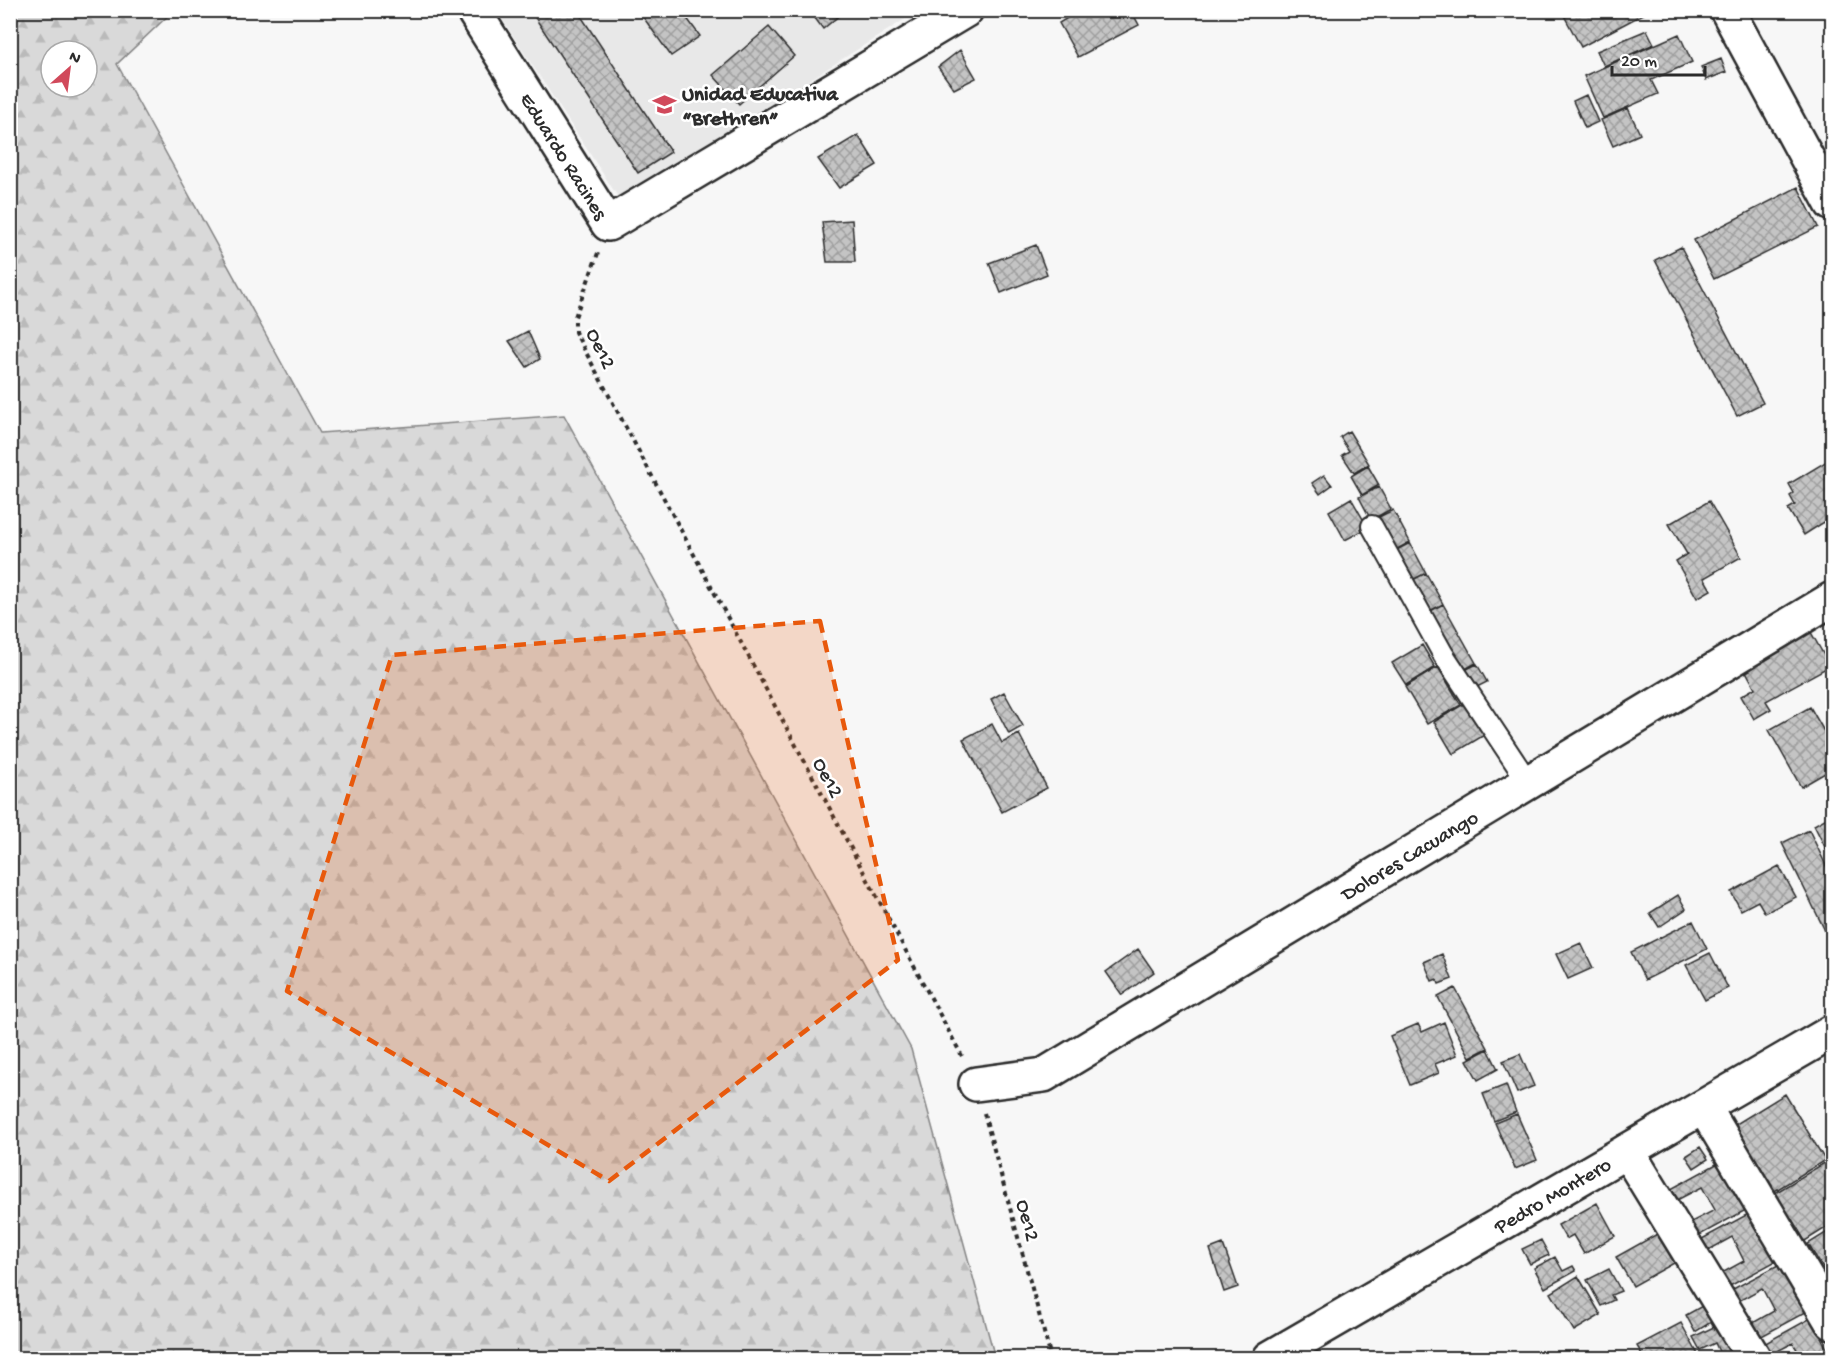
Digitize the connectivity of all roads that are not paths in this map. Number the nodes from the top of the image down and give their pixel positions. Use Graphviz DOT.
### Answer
graph roads {
  1 [pos="473,10"];
  2 [pos="966,10"];
  3 [pos="1727,10"];
  4 [pos="1833,204"];
  5 [pos="1372,526"];
  6 [pos="1833,599"];
  7 [pos="1528,782"];
  8 [pos="1833,1032"];
  9 [pos="976,1084"];
  10 [pos="1704,1107"];
  11 [pos="1627,1152"];
  12 [pos="1833,1322"];
  13 [pos="1270,1359"];
  14 [pos="1754,1359"];
  1 -- 2 [label="street, Eduardo Racines"];
  3 -- 4 [label="street"];
  5 -- 7 [label="lane"];
  6 -- 7 [label="street, Dolores Cacuango"];
  7 -- 9 [label="street, Dolores Cacuango"];
  8 -- 10 [label="street, Pedro Montero"];
  10 -- 11 [label="street, Pedro Montero"];
  10 -- 12 [label="street"];
  11 -- 13 [label="street, Pedro Montero"];
  11 -- 14 [label="street"];
}
